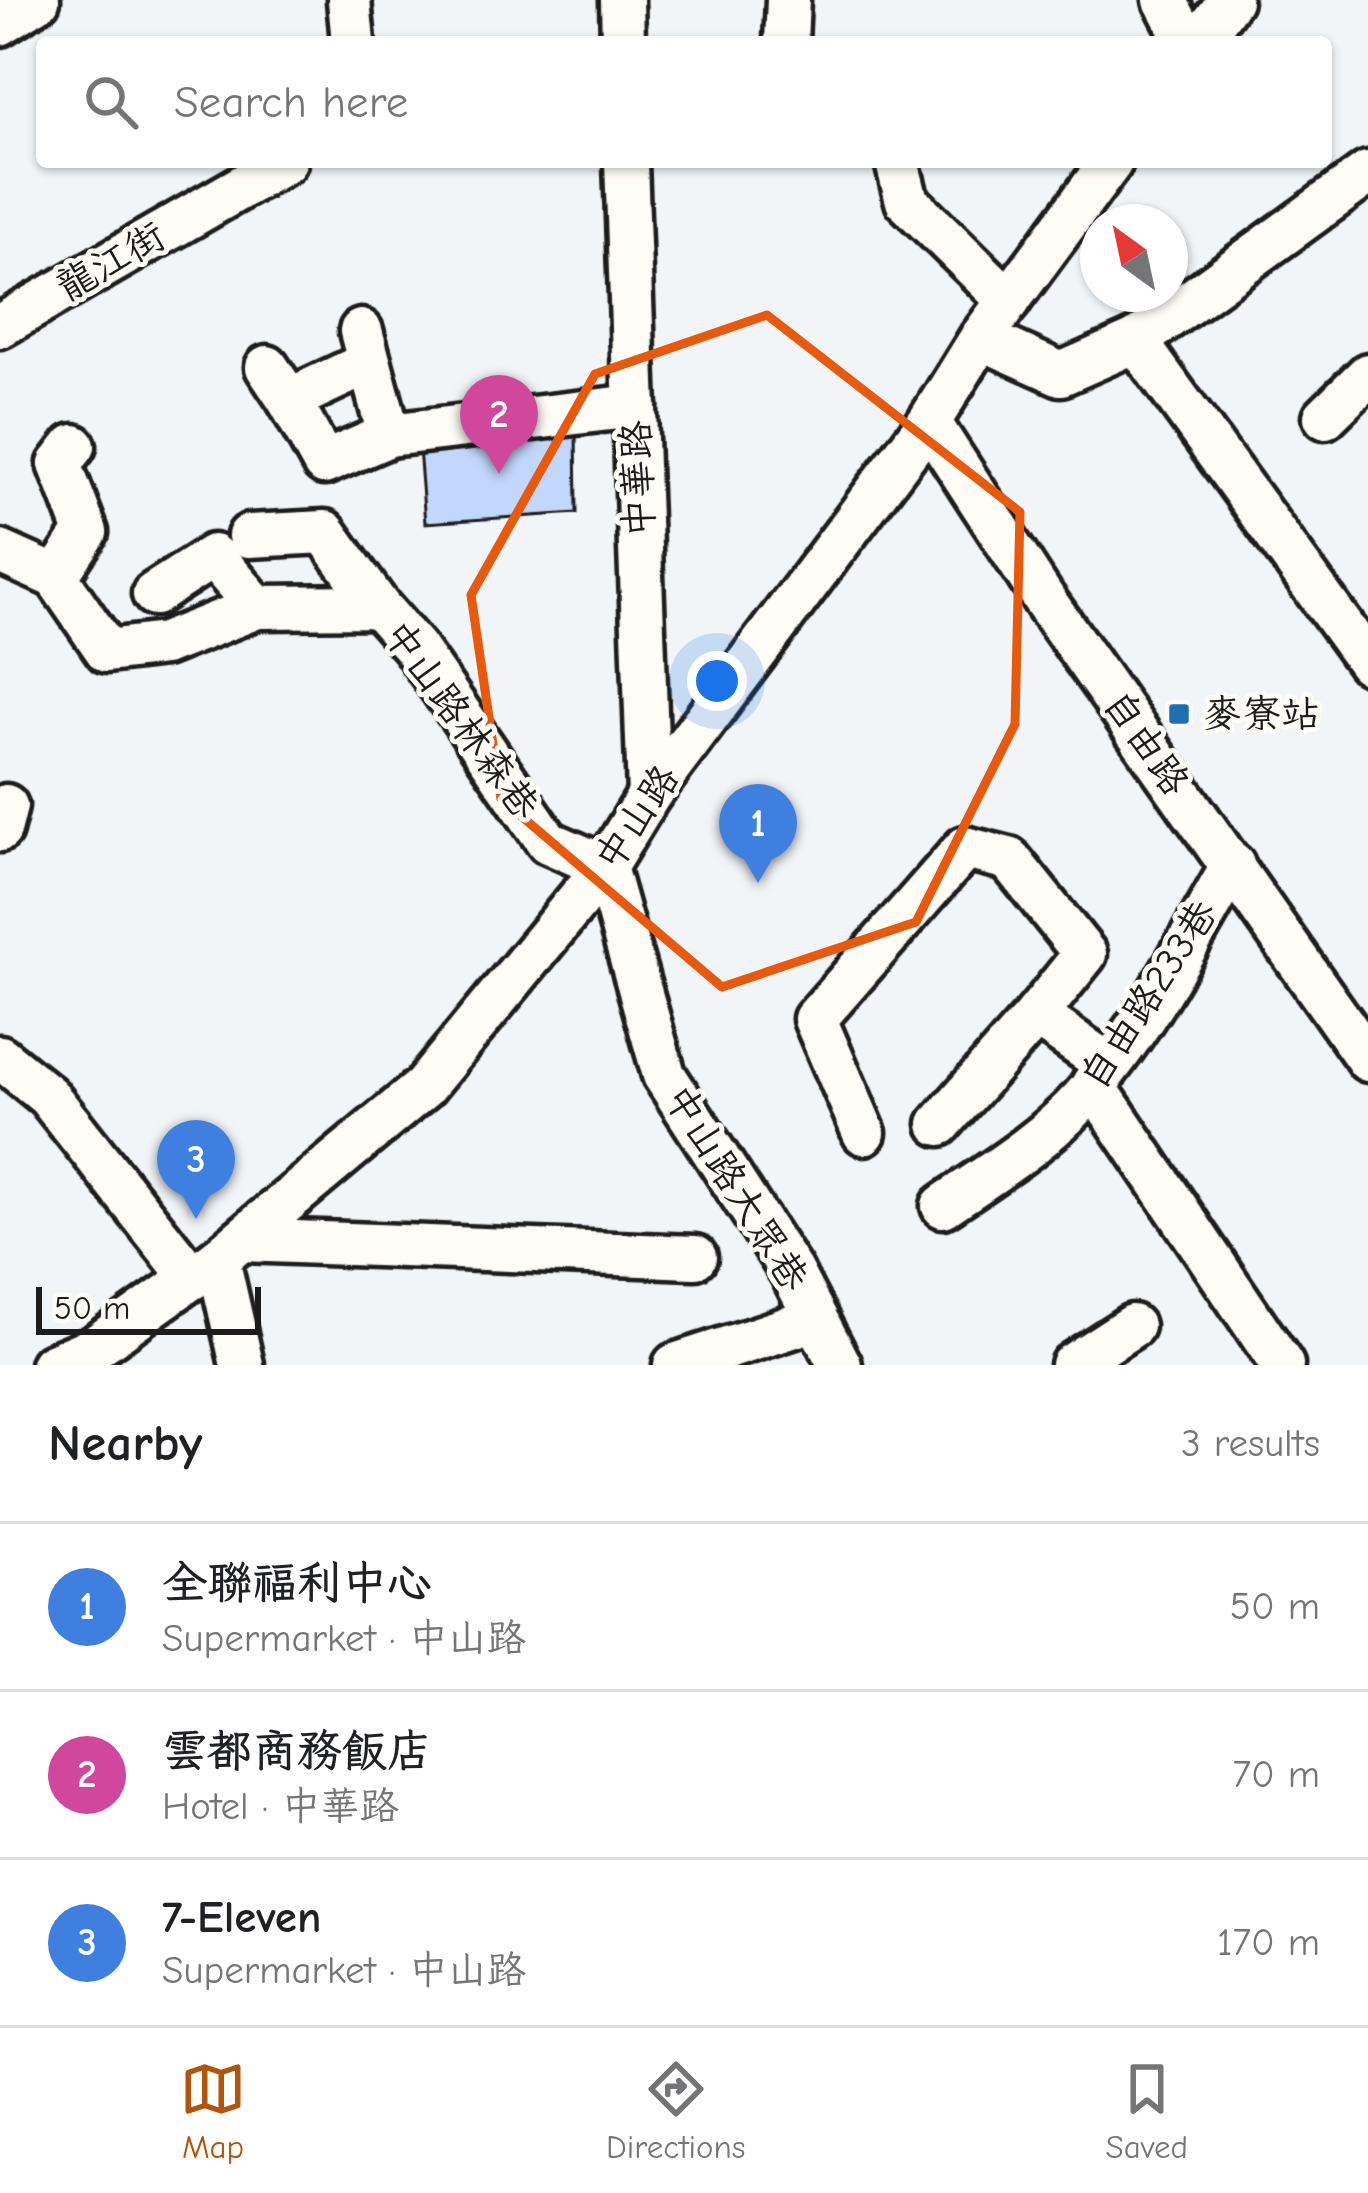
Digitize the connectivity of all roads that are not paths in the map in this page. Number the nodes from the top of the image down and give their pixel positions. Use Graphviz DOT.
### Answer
graph roads {
  1 [pos="38,0"];
  2 [pos="350,0"];
  3 [pos="622,0"];
  4 [pos="788,0"];
  5 [pos="1165,0"];
  6 [pos="1230,0"];
  7 [pos="0,24"];
  8 [pos="353,36"];
  9 [pos="623,36"];
  10 [pos="786,36"];
  11 [pos="1183,36"];
  12 [pos="1203,36"];
  13 [pos="275,168"];
  14 [pos="626,168"];
  15 [pos="899,168"];
  16 [pos="1107,168"];
  17 [pos="1368,173"];
  18 [pos="1009,301"];
  19 [pos="0,326"];
  20 [pos="981,338"];
  21 [pos="1136,341"];
  22 [pos="1368,375"];
  23 [pos="635,406"];
  24 [pos="1325,418"];
  25 [pos="929,422"];
  26 [pos="389,435"];
  27 [pos="74,446"];
  28 [pos="249,536"];
  29 [pos="0,552"];
  30 [pos="56,577"];
  31 [pos="154,594"];
  32 [pos="378,606"];
  33 [pos="257,608"];
  34 [pos="1368,662"];
  35 [pos="649,795"];
  36 [pos="1232,865"];
  37 [pos="605,868"];
  38 [pos="1036,1015"];
  39 [pos="0,1057"];
  40 [pos="1368,1060"];
  41 [pos="1100,1074"];
  42 [pos="940,1124"];
  43 [pos="864,1133"];
  44 [pos="943,1206"];
  45 [pos="695,1257"];
  46 [pos="217,1259"];
  47 [pos="816,1319"];
  48 [pos="1132,1326"];
  49 [pos="52,1365"];
  50 [pos="242,1365"];
  51 [pos="675,1365"];
  52 [pos="840,1365"];
  53 [pos="1072,1365"];
  54 [pos="1282,1365"];
  1 -- 7 [label="street"];
  2 -- 8 [label="street"];
  3 -- 9 [label="street"];
  4 -- 10 [label="street"];
  5 -- 11 [label="street"];
  6 -- 12 [label="street"];
  13 -- 19 [label="street, 龍江街"];
  14 -- 23 [label="street, 中華路"];
  15 -- 18 [label="street"];
  16 -- 18 [label="street, 中山路"];
  17 -- 21 [label="street"];
  18 -- 20 [label="street, 中山路"];
  20 -- 21 [label="street"];
  20 -- 25 [label="street, 中山路"];
  21 -- 34 [label="street"];
  22 -- 24 [label="street"];
  23 -- 26 [label="street"];
  23 -- 35 [label="street, 中華路"];
  25 -- 35 [label="street, 中山路"];
  25 -- 36 [label="street, 自由路"];
  26 -- 26 [label="street"];
  27 -- 30 [label="street"];
  28 -- 32 [label="street"];
  29 -- 30 [label="street"];
  30 -- 33 [label="street, 中山路林森巷"];
  31 -- 33 [label="street"];
  32 -- 33 [label="street, 中山路林森巷"];
  32 -- 37 [label="street, 中山路林森巷"];
  35 -- 37 [label="street, 中山路"];
  36 -- 40 [label="street, 自由路"];
  36 -- 41 [label="street, 自由路233巷"];
  37 -- 46 [label="street, 中山路"];
  37 -- 47 [label="street, 中山路大眾巷"];
  38 -- 41 [label="street"];
  38 -- 42 [label="street"];
  38 -- 43 [label="street"];
  39 -- 46 [label="street"];
  41 -- 44 [label="street, 自由路233巷"];
  41 -- 54 [label="street"];
  45 -- 46 [label="street, 中山路大眾巷"];
  46 -- 49 [label="street, 中山路"];
  46 -- 50 [label="street"];
  47 -- 51 [label="street"];
  47 -- 52 [label="street, 中山路大眾巷"];
  48 -- 53 [label="street"];
}
